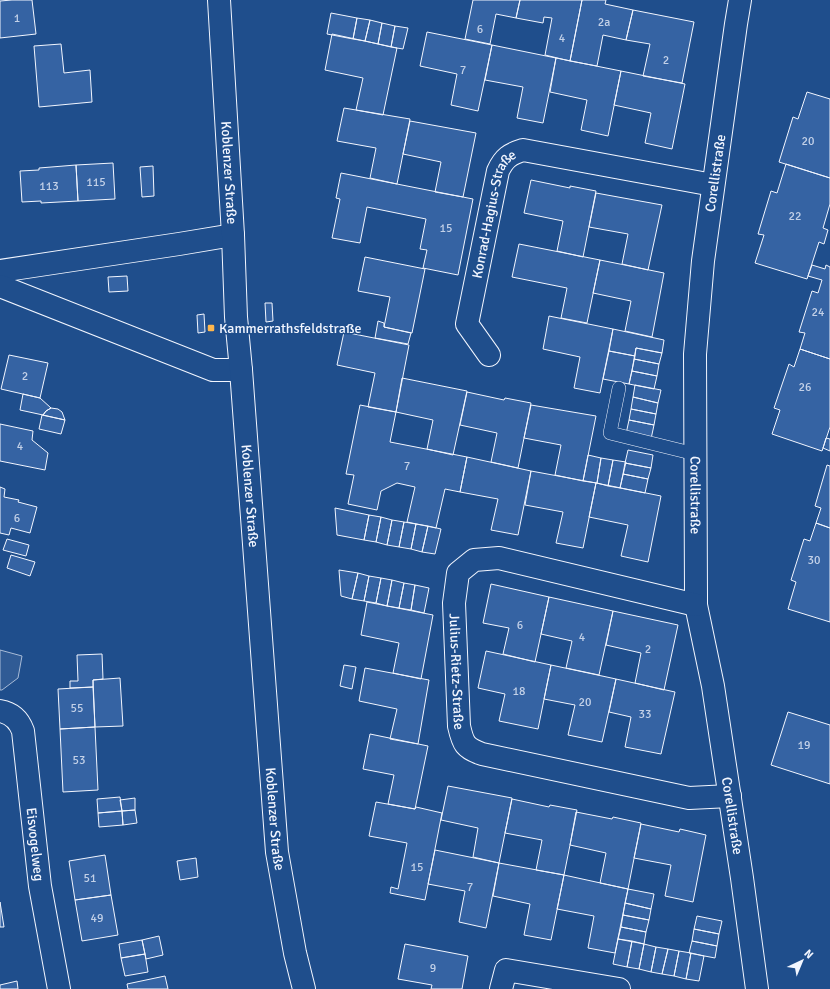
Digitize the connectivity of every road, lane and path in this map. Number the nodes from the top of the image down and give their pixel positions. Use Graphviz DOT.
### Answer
graph roads {
  1 [pos="219,0"];
  2 [pos="740,0"];
  3 [pos="714,185"];
  4 [pos="233,235"];
  5 [pos="0,271"];
  6 [pos="0,286"];
  7 [pos="488,354"];
  8 [pos="241,370"];
  9 [pos="620,388"];
  10 [pos="695,454"];
  11 [pos="696,605"];
  12 [pos="0,712"];
  13 [pos="730,796"];
  14 [pos="59,989"];
  15 [pos="304,989"];
  16 [pos="501,989"];
  17 [pos="619,989"];
  18 [pos="757,989"];
  1 -- 4 [label="street, Koblenzer Straße"];
  2 -- 3 [label="street, Corellistraße"];
  3 -- 7 [label="street, Konrad-Hagius-Straße"];
  3 -- 10 [label="street, Corellistraße"];
  4 -- 5 [label="street"];
  4 -- 8 [label="street, Koblenzer Straße"];
  6 -- 8 [label="street"];
  8 -- 15 [label="street, Koblenzer Straße"];
  9 -- 10 [label="lane"];
  10 -- 11 [label="street, Corellistraße"];
  11 -- 13 [label="street, Corellistraße"];
  11 -- 13 [label="street, Julius-Rietz-Straße"];
  12 -- 14 [label="street, Eisvogelweg"];
  13 -- 18 [label="street, Corellistraße"];
  16 -- 17 [label="street"];
}
